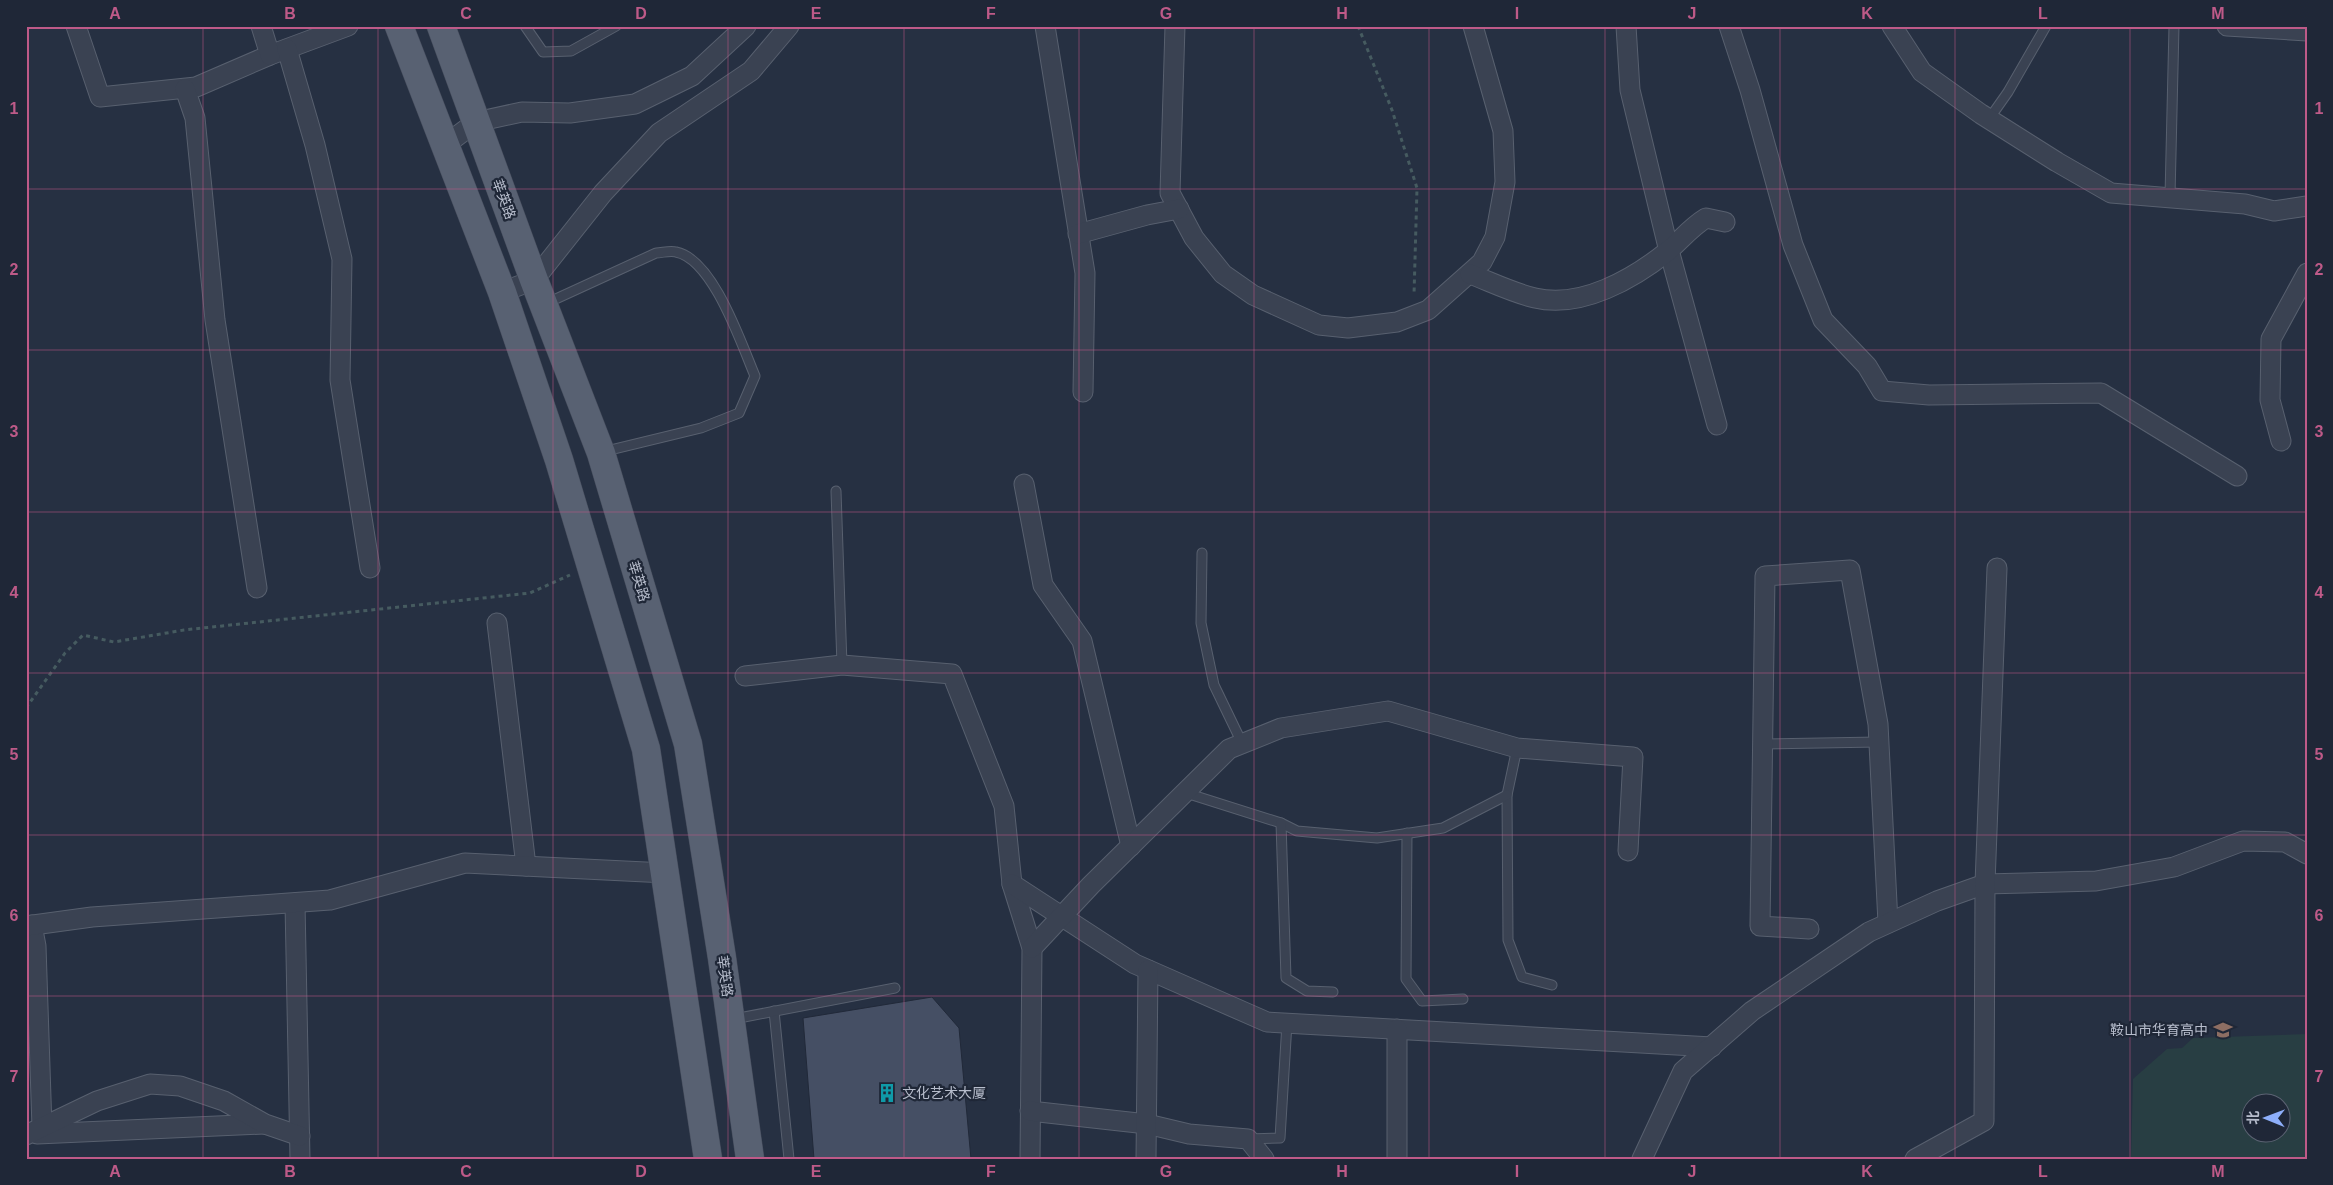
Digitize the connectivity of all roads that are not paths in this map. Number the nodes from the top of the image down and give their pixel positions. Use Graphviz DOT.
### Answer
graph roads {
  1 [pos="76,26"];
  2 [pos="261,26"];
  3 [pos="348,26"];
  4 [pos="400,26"];
  5 [pos="441,26"];
  6 [pos="524,26"];
  7 [pos="616,26"];
  8 [pos="746,26"];
  9 [pos="789,26"];
  10 [pos="1045,26"];
  11 [pos="1175,26"];
  12 [pos="1473,26"];
  13 [pos="1626,26"];
  14 [pos="1729,26"];
  15 [pos="1892,26"];
  16 [pos="2046,26"];
  17 [pos="2174,26"];
  18 [pos="2227,26"];
  19 [pos="607,29"];
  20 [pos="2307,31"];
  21 [pos="279,52"];
  22 [pos="185,88"];
  23 [pos="1989,118"];
  24 [pos="476,122"];
  25 [pos="445,145"];
  26 [pos="2170,196"];
  27 [pos="2307,206"];
  28 [pos="1178,209"];
  29 [pos="1725,222"];
  30 [pos="1078,234"];
  31 [pos="1669,250"];
  32 [pos="2307,273"];
  33 [pos="1470,274"];
  34 [pos="502,292"];
  35 [pos="539,292"];
  36 [pos="1083,392"];
  37 [pos="1717,425"];
  38 [pos="2281,441"];
  39 [pos="600,453"];
  40 [pos="2237,476"];
  41 [pos="1024,484"];
  42 [pos="836,491"];
  43 [pos="1202,553"];
  44 [pos="370,568"];
  45 [pos="1997,568"];
  46 [pos="258,588"];
  47 [pos="497,623"];
  48 [pos="842,665"];
  49 [pos="745,676"];
  50 [pos="1878,742"];
  51 [pos="1242,743"];
  52 [pos="1762,744"];
  53 [pos="1518,748"];
  54 [pos="1186,793"];
  55 [pos="1507,795"];
  56 [pos="1281,823"];
  57 [pos="1407,833"];
  58 [pos="1131,846"];
  59 [pos="1628,851"];
  60 [pos="2307,854"];
  61 [pos="526,866"];
  62 [pos="666,873"];
  63 [pos="1012,884"];
  64 [pos="1985,884"];
  65 [pos="295,903"];
  66 [pos="1062,916"];
  67 [pos="1888,923"];
  68 [pos="29,925"];
  69 [pos="1809,929"];
  70 [pos="1032,948"];
  71 [pos="1148,970"];
  72 [pos="1552,985"];
  73 [pos="895,988"];
  74 [pos="1333,992"];
  75 [pos="1463,999"];
  76 [pos="774,1011"];
  77 [pos="731,1020"];
  78 [pos="1287,1023"];
  79 [pos="1397,1029"];
  80 [pos="1712,1047"];
  81 [pos="1030,1111"];
  82 [pos="265,1124"];
  83 [pos="1146,1124"];
  84 [pos="32,1132"];
  85 [pos="300,1136"];
  86 [pos="1248,1139"];
  87 [pos="300,1159"];
  88 [pos="708,1159"];
  89 [pos="750,1159"];
  90 [pos="789,1159"];
  91 [pos="1030,1159"];
  92 [pos="1146,1159"];
  93 [pos="1264,1159"];
  94 [pos="1397,1159"];
  95 [pos="1642,1159"];
  96 [pos="1915,1159"];
  1 -- 22 [label="street"];
  2 -- 21 [label="street"];
  3 -- 21 [label="street"];
  4 -- 25 [label="main road"];
  5 -- 24 [label="main road, 莘英路"];
  6 -- 19 [label="lane"];
  7 -- 19 [label="lane"];
  8 -- 24 [label="street"];
  9 -- 35 [label="street"];
  10 -- 30 [label="street"];
  11 -- 28 [label="street"];
  12 -- 33 [label="street"];
  13 -- 31 [label="street"];
  14 -- 40 [label="street"];
  15 -- 23 [label="street"];
  16 -- 23 [label="lane"];
  17 -- 26 [label="lane"];
  18 -- 20 [label="street"];
  21 -- 22 [label="street"];
  21 -- 44 [label="street"];
  22 -- 46 [label="street"];
  23 -- 26 [label="street"];
  24 -- 25 [label="street"];
  24 -- 35 [label="main road, 莘英路"];
  25 -- 34 [label="main road"];
  26 -- 27 [label="street"];
  28 -- 30 [label="street"];
  28 -- 33 [label="street"];
  29 -- 31 [label="street"];
  30 -- 36 [label="street"];
  31 -- 33 [label="street"];
  31 -- 37 [label="street"];
  32 -- 38 [label="street"];
  34 -- 35 [label="street"];
  34 -- 62 [label="main road"];
  35 -- 39 [label="main road, 莘英路"];
  35 -- 39 [label="lane"];
  39 -- 77 [label="main road, 莘英路"];
  41 -- 58 [label="street"];
  42 -- 48 [label="lane"];
  43 -- 51 [label="lane"];
  45 -- 64 [label="street"];
  47 -- 61 [label="street"];
  48 -- 49 [label="street"];
  48 -- 63 [label="street"];
  50 -- 52 [label="lane"];
  50 -- 52 [label="street"];
  50 -- 67 [label="street"];
  51 -- 53 [label="street"];
  51 -- 54 [label="street"];
  52 -- 69 [label="street"];
  53 -- 55 [label="lane"];
  53 -- 59 [label="street"];
  54 -- 56 [label="lane"];
  54 -- 58 [label="street"];
  55 -- 57 [label="lane"];
  55 -- 72 [label="lane"];
  56 -- 57 [label="lane"];
  56 -- 74 [label="lane"];
  57 -- 75 [label="lane"];
  58 -- 66 [label="street"];
  60 -- 64 [label="street"];
  61 -- 62 [label="street"];
  61 -- 65 [label="street"];
  62 -- 88 [label="main road"];
  63 -- 66 [label="street"];
  63 -- 70 [label="street"];
  64 -- 67 [label="street"];
  64 -- 96 [label="street"];
  65 -- 68 [label="street"];
  65 -- 85 [label="street"];
  66 -- 70 [label="street"];
  66 -- 71 [label="street"];
  67 -- 80 [label="street"];
  68 -- 84 [label="street"];
  70 -- 81 [label="street"];
  71 -- 78 [label="street"];
  71 -- 83 [label="street"];
  73 -- 76 [label="lane"];
  76 -- 77 [label="lane"];
  76 -- 90 [label="lane"];
  77 -- 89 [label="main road, 莘英路"];
  78 -- 79 [label="street"];
  78 -- 86 [label="lane"];
  79 -- 80 [label="street"];
  79 -- 94 [label="street"];
  80 -- 95 [label="street"];
  81 -- 83 [label="street"];
  81 -- 91 [label="street"];
  82 -- 84 [label="street"];
  82 -- 84 [label="street"];
  82 -- 85 [label="street"];
  83 -- 86 [label="street"];
  83 -- 92 [label="street"];
  85 -- 87 [label="street"];
  86 -- 93 [label="street"];
}
